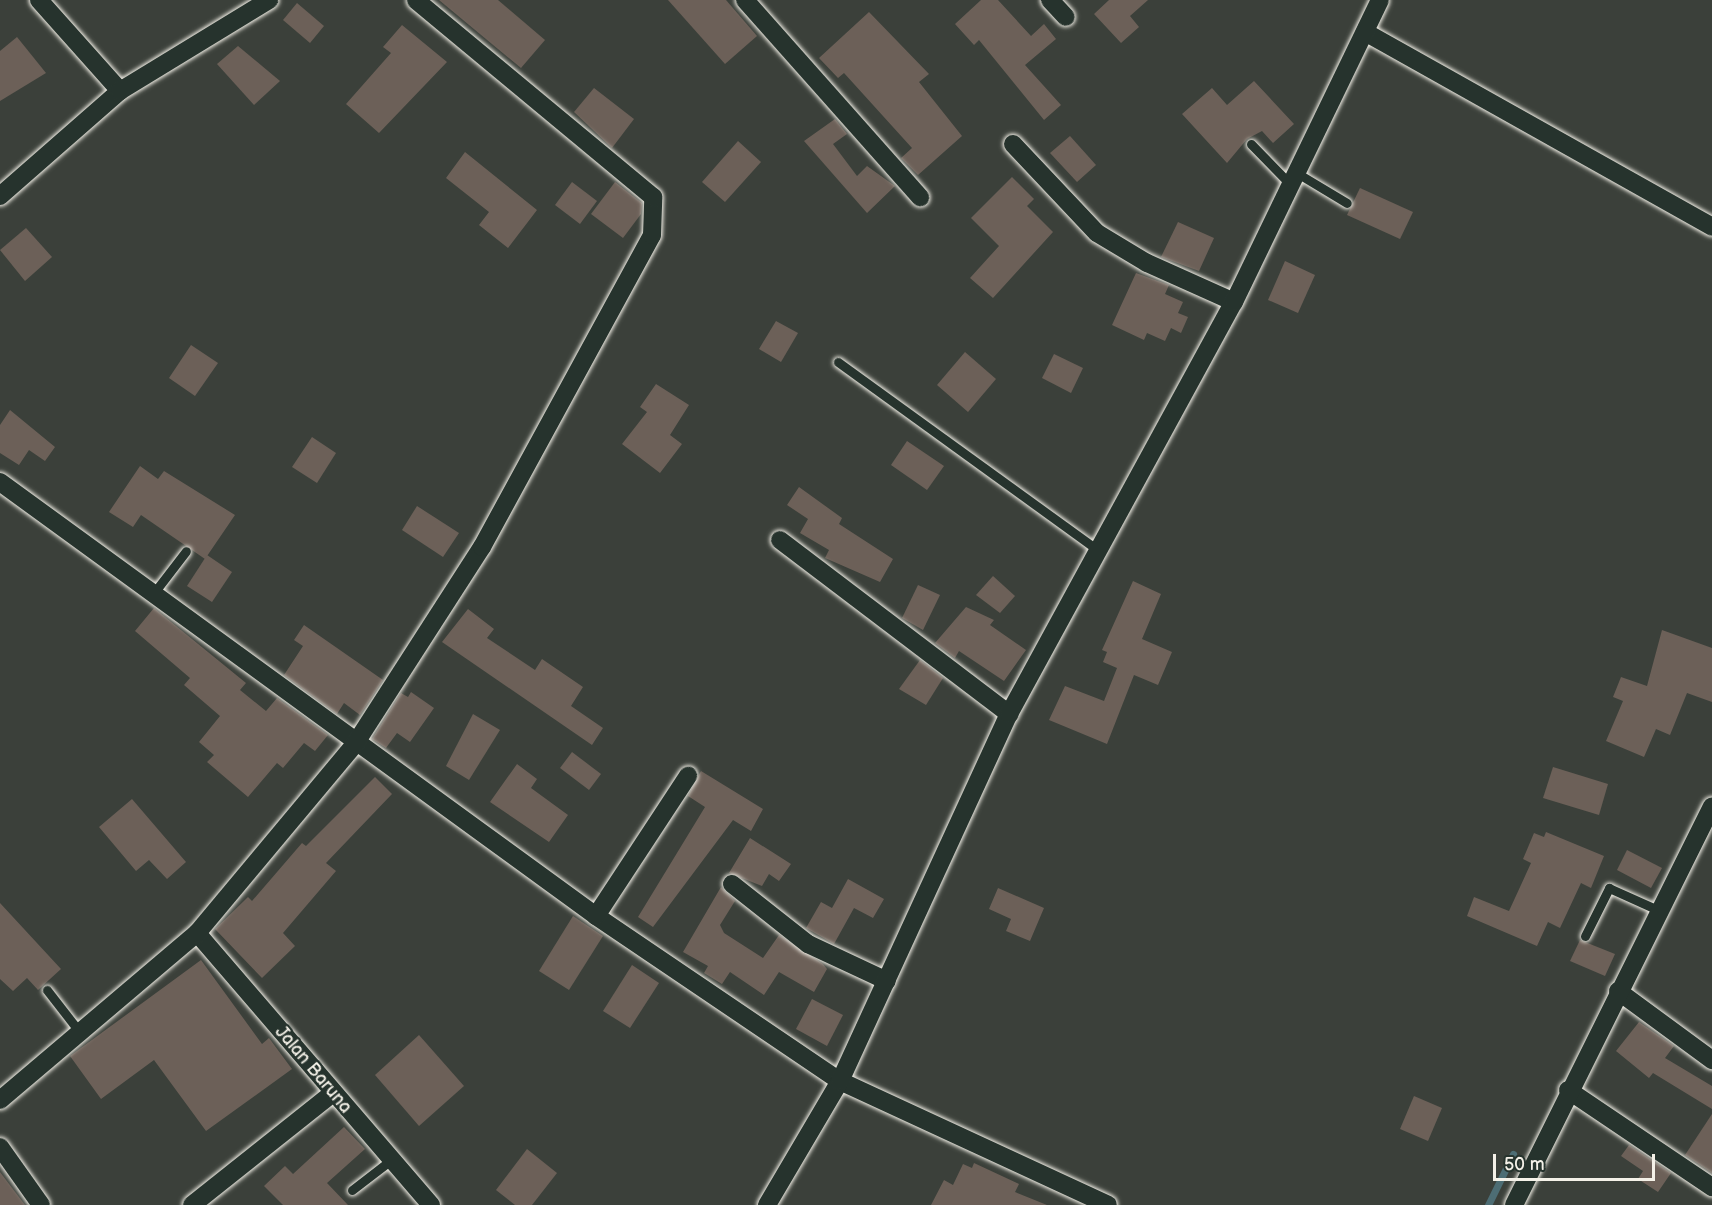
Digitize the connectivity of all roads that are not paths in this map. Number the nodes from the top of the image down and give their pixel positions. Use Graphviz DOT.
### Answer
graph roads {
  1 [pos="39,0"];
  2 [pos="269,0"];
  3 [pos="416,0"];
  4 [pos="745,0"];
  5 [pos="1050,0"];
  6 [pos="1380,0"];
  7 [pos="1066,17"];
  8 [pos="1365,32"];
  9 [pos="120,91"];
  10 [pos="1013,144"];
  11 [pos="1251,144"];
  12 [pos="1294,179"];
  13 [pos="0,196"];
  14 [pos="920,197"];
  15 [pos="1347,203"];
  16 [pos="1712,227"];
  17 [pos="1234,302"];
  18 [pos="838,362"];
  19 [pos="0,482"];
  20 [pos="780,540"];
  21 [pos="1098,550"];
  22 [pos="186,551"];
  23 [pos="153,595"];
  24 [pos="1009,714"];
  25 [pos="355,744"];
  26 [pos="688,776"];
  27 [pos="1712,807"];
  28 [pos="732,884"];
  29 [pos="1658,910"];
  30 [pos="596,916"];
  31 [pos="197,933"];
  32 [pos="1585,936"];
  33 [pos="887,981"];
  34 [pos="46,990"];
  35 [pos="1618,991"];
  36 [pos="78,1030"];
  37 [pos="1712,1060"];
  38 [pos="840,1081"];
  39 [pos="1568,1090"];
  40 [pos="333,1093"];
  41 [pos="0,1100"];
  42 [pos="0,1147"];
  43 [pos="391,1160"];
  44 [pos="1712,1187"];
  45 [pos="352,1190"];
  46 [pos="41,1205"];
  47 [pos="192,1205"];
  48 [pos="431,1205"];
  49 [pos="767,1205"];
  50 [pos="1108,1205"];
  51 [pos="1514,1205"];
  1 -- 9 [label="street"];
  2 -- 9 [label="street"];
  3 -- 25 [label="street"];
  4 -- 14 [label="street"];
  5 -- 7 [label="street"];
  6 -- 8 [label="street"];
  8 -- 12 [label="street"];
  8 -- 16 [label="street"];
  9 -- 13 [label="street"];
  10 -- 17 [label="street"];
  11 -- 12 [label="lane"];
  12 -- 15 [label="lane"];
  12 -- 17 [label="street"];
  17 -- 21 [label="street"];
  18 -- 21 [label="lane"];
  19 -- 23 [label="street"];
  20 -- 24 [label="street"];
  21 -- 24 [label="street"];
  22 -- 23 [label="lane"];
  23 -- 25 [label="street"];
  24 -- 33 [label="street"];
  25 -- 30 [label="street"];
  25 -- 31 [label="street"];
  26 -- 30 [label="street"];
  27 -- 29 [label="street"];
  28 -- 33 [label="street"];
  29 -- 32 [label="lane"];
  29 -- 35 [label="street"];
  30 -- 38 [label="street"];
  31 -- 36 [label="street"];
  31 -- 40 [label="street, Jalan Baruna"];
  33 -- 38 [label="street"];
  34 -- 36 [label="lane"];
  35 -- 37 [label="street"];
  35 -- 39 [label="street"];
  36 -- 41 [label="street"];
  38 -- 49 [label="street"];
  38 -- 50 [label="street"];
  39 -- 44 [label="street"];
  39 -- 51 [label="street"];
  40 -- 43 [label="street, Jalan Baruna"];
  40 -- 47 [label="street"];
  42 -- 46 [label="street"];
  43 -- 45 [label="lane"];
  43 -- 48 [label="street, Jalan Baruna"];
}
